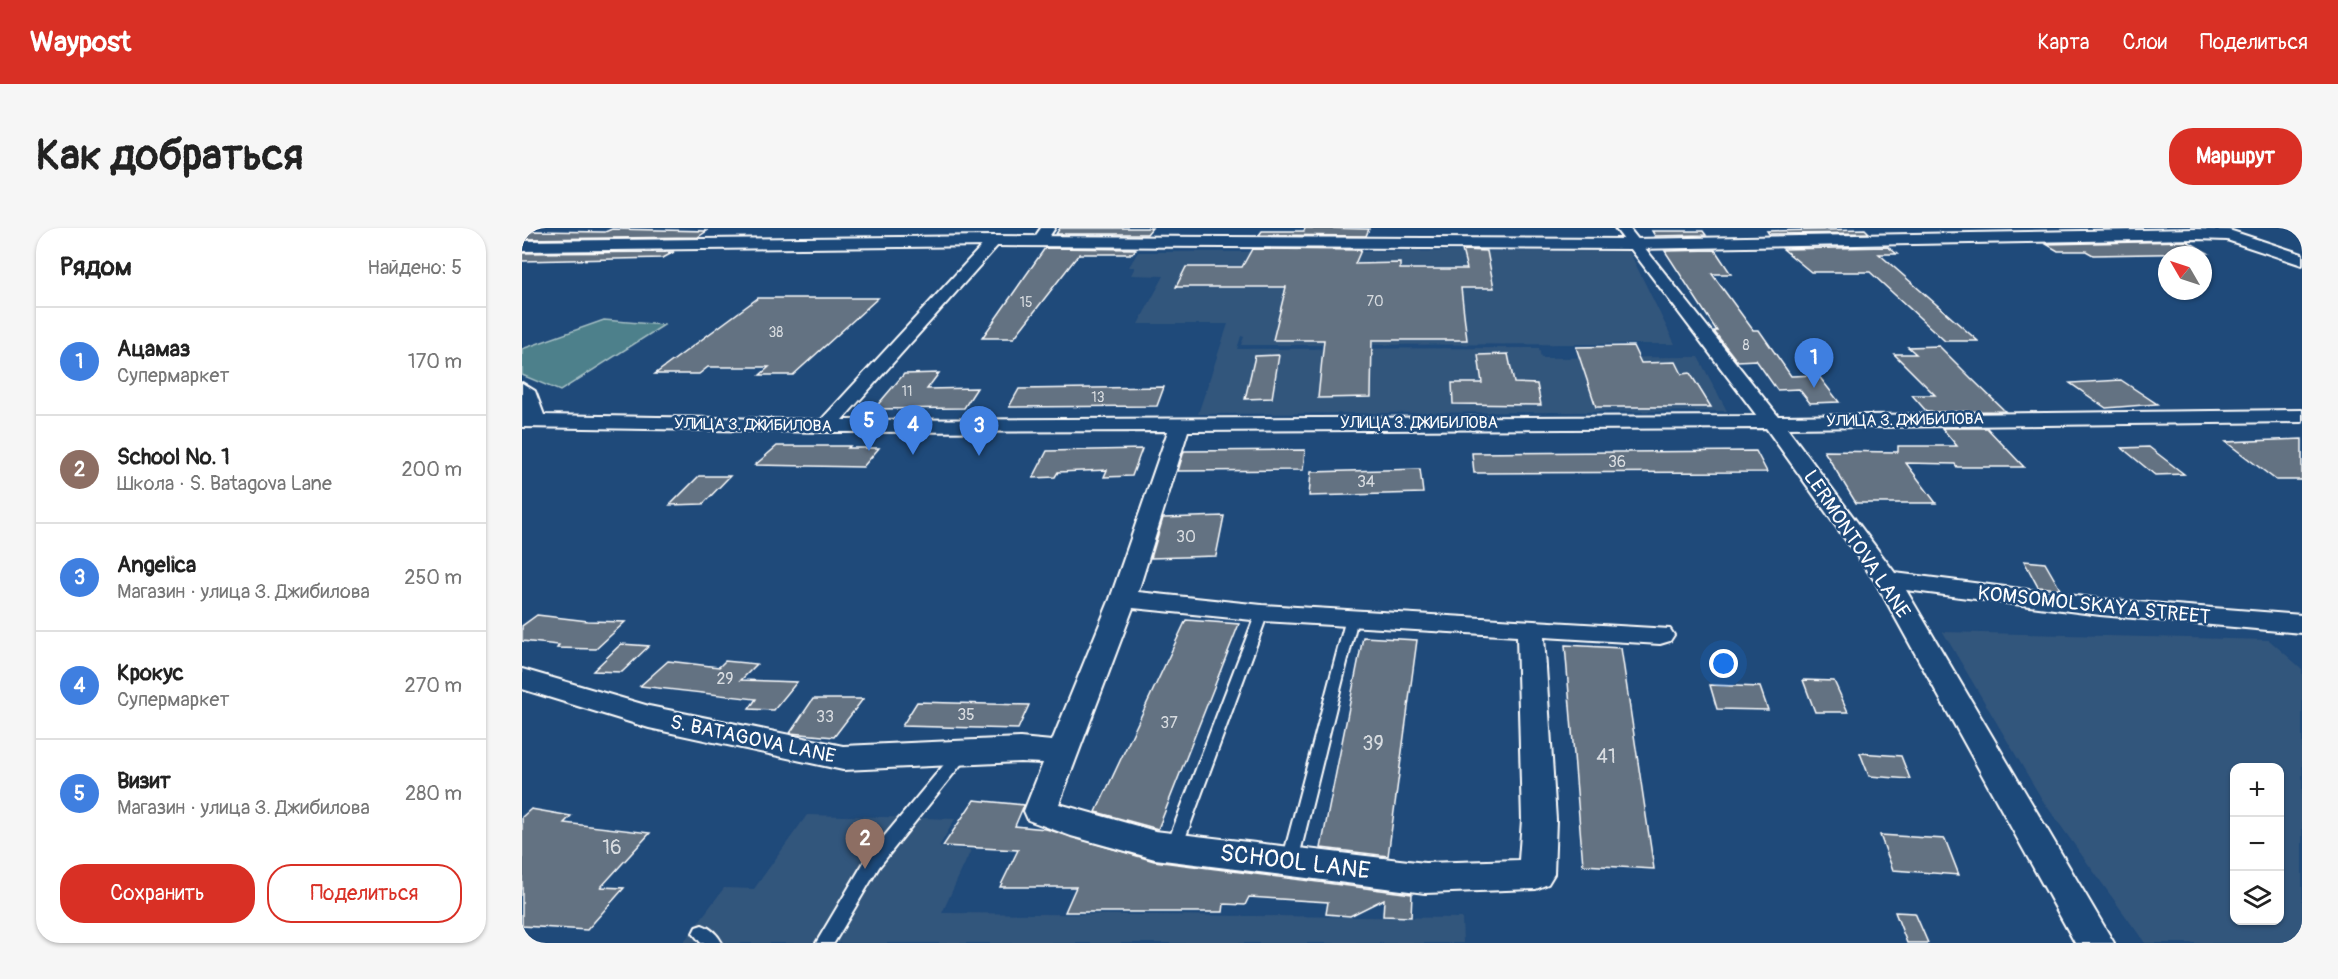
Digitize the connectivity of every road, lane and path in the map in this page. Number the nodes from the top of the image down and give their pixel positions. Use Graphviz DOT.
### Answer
graph roads {
  1 [pos="2229,231"];
  2 [pos="1043,235"];
  3 [pos="1628,236"];
  4 [pos="994,241"];
  5 [pos="522,246"];
  6 [pos="2302,260"];
  7 [pos="522,389"];
  8 [pos="2302,416"];
  9 [pos="529,422"];
  10 [pos="1772,422"];
  11 [pos="1180,424"];
  12 [pos="826,426"];
  13 [pos="1887,580"];
  14 [pos="1123,599"];
  15 [pos="1262,613"];
  16 [pos="1352,618"];
  17 [pos="2302,624"];
  18 [pos="1530,628"];
  19 [pos="1660,635"];
  20 [pos="522,679"];
  21 [pos="962,753"];
  22 [pos="1063,753"];
  23 [pos="1174,847"];
  24 [pos="1290,861"];
  25 [pos="825,943"];
  26 [pos="2095,943"];
  1 -- 3 [label="street"];
  1 -- 6 [label="street"];
  2 -- 3 [label="street"];
  2 -- 4 [label="street"];
  3 -- 10 [label="street, LERMONTOVA LANE"];
  4 -- 5 [label="street"];
  4 -- 12 [label="street"];
  7 -- 9 [label="street"];
  8 -- 10 [label="street, УЛИЦА З. ДЖИБИЛОВА"];
  9 -- 12 [label="street, УЛИЦА З. ДЖИБИЛОВА"];
  10 -- 11 [label="street, УЛИЦА З. ДЖИБИЛОВА"];
  10 -- 13 [label="street, LERMONTOVA LANE"];
  11 -- 12 [label="street, УЛИЦА З. ДЖИБИЛОВА"];
  11 -- 14 [label="street, SCHOOL LANE"];
  13 -- 17 [label="street, KOMSOMOLSKAYA STREET"];
  13 -- 26 [label="street, LERMONTOVA LANE"];
  14 -- 15 [label="street"];
  14 -- 22 [label="street, SCHOOL LANE"];
  15 -- 16 [label="street"];
  15 -- 23 [label="lane"];
  16 -- 18 [label="street"];
  16 -- 24 [label="lane"];
  18 -- 19 [label="street"];
  18 -- 24 [label="street, SCHOOL LANE"];
  20 -- 21 [label="street, S. BATAGOVA LANE"];
  21 -- 22 [label="street, S. BATAGOVA LANE"];
  21 -- 25 [label="lane"];
  22 -- 23 [label="street, SCHOOL LANE"];
  23 -- 24 [label="street, SCHOOL LANE"];
}
